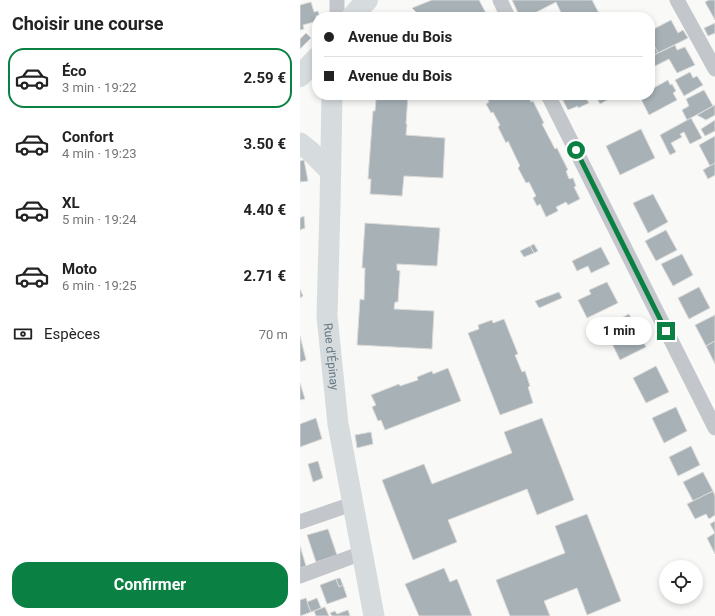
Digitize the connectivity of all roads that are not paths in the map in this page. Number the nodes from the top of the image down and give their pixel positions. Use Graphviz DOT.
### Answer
graph roads {
  1 [pos="337,0"];
  2 [pos="367,0"];
  3 [pos="500,0"];
  4 [pos="677,0"];
  5 [pos="337,12"];
  6 [pos="356,12"];
  7 [pos="506,12"];
  8 [pos="312,63"];
  9 [pos="715,69"];
  10 [pos="300,76"];
  11 [pos="332,100"];
  12 [pos="551,100"];
  13 [pos="300,143"];
  14 [pos="330,171"];
  15 [pos="715,428"];
  16 [pos="352,504"];
  17 [pos="300,522"];
  18 [pos="362,553"];
  19 [pos="300,576"];
  20 [pos="374,616"];
  1 -- 5 [label="street"];
  2 -- 6 [label="main road"];
  3 -- 7 [label="street"];
  4 -- 9 [label="street"];
  8 -- 10 [label="main road"];
  11 -- 14 [label="main road, Rue d'Épinay"];
  12 -- 15 [label="street"];
  13 -- 14 [label="main road"];
  14 -- 16 [label="main road, Rue d'Épinay"];
  16 -- 17 [label="street"];
  16 -- 18 [label="main road, Rue d'Épinay"];
  18 -- 19 [label="street"];
  18 -- 20 [label="main road, Rue d'Épinay"];
}
